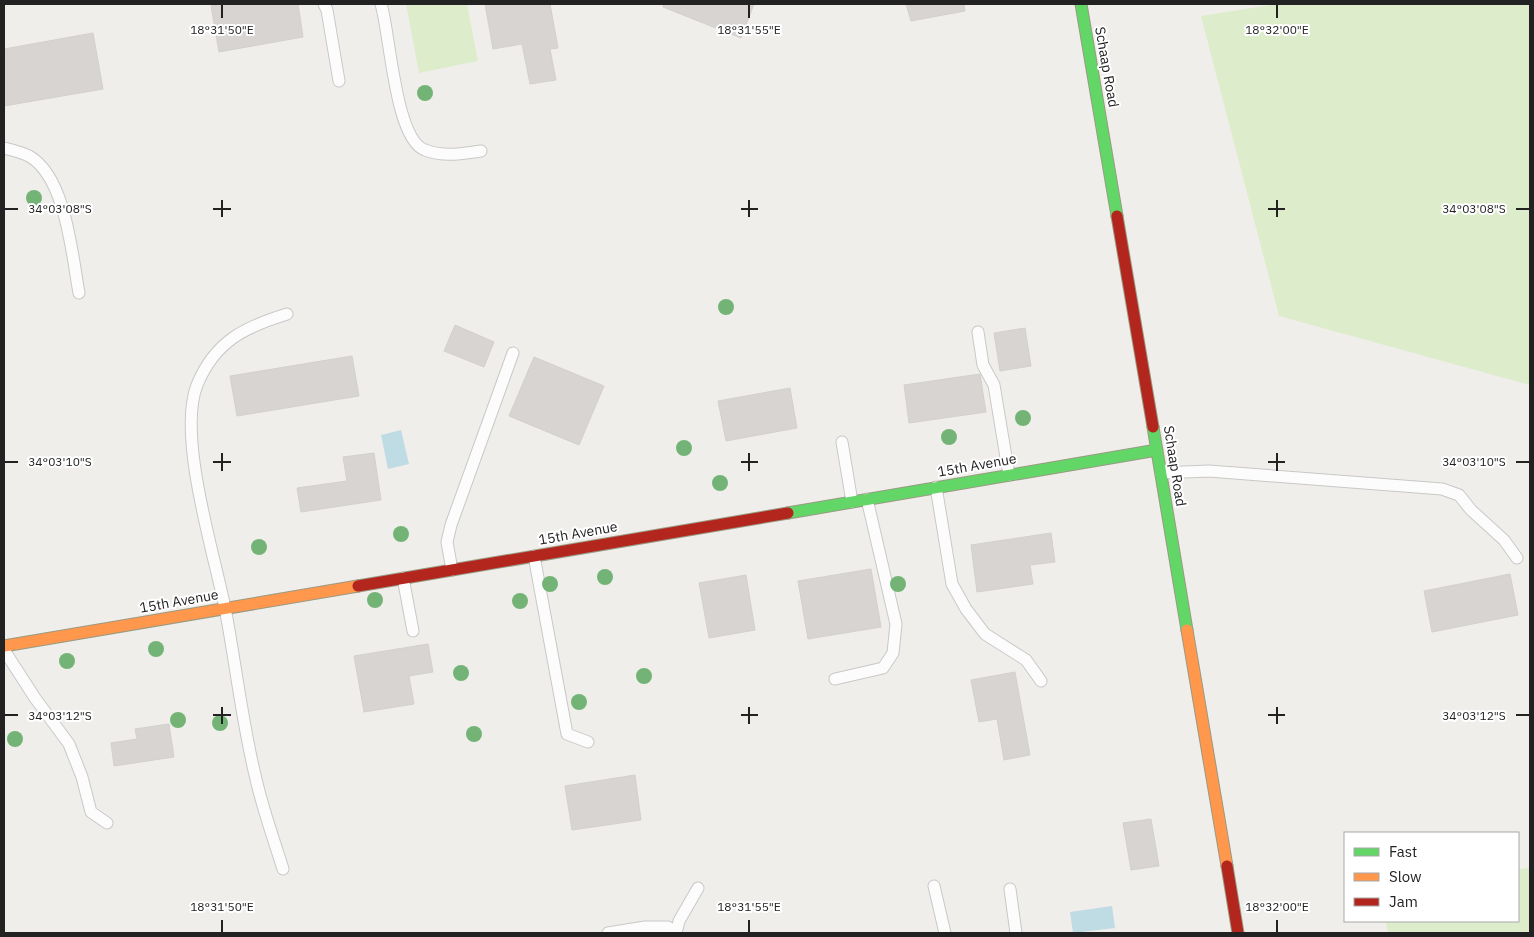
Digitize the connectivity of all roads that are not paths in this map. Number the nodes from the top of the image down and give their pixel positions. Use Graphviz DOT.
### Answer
graph roads {
  1 [pos="324,4"];
  2 [pos="381,4"];
  3 [pos="1081,4"];
  4 [pos="339,81"];
  5 [pos="4,148"];
  6 [pos="481,151"];
  7 [pos="79,293"];
  8 [pos="288,314"];
  9 [pos="978,332"];
  10 [pos="513,353"];
  11 [pos="842,442"];
  12 [pos="1157,450"];
  13 [pos="1161,473"];
  14 [pos="1009,475"];
  15 [pos="936,487"];
  16 [pos="867,499"];
  17 [pos="852,502"];
  18 [pos="534,556"];
  19 [pos="1517,558"];
  20 [pos="452,570"];
  21 [pos="402,578"];
  22 [pos="225,609"];
  23 [pos="413,631"];
  24 [pos="4,646"];
  25 [pos="4,650"];
  26 [pos="835,679"];
  27 [pos="1041,681"];
  28 [pos="588,742"];
  29 [pos="107,823"];
  30 [pos="283,870"];
  31 [pos="934,886"];
  32 [pos="698,888"];
  33 [pos="1010,889"];
  34 [pos="608,933"];
  35 [pos="675,933"];
  36 [pos="945,933"];
  37 [pos="1016,933"];
  38 [pos="1238,933"];
  1 -- 4 [label="lane"];
  2 -- 6 [label="lane"];
  3 -- 12 [label="street, Schaap Road"];
  5 -- 7 [label="lane"];
  8 -- 22 [label="lane"];
  9 -- 14 [label="lane"];
  10 -- 20 [label="lane"];
  11 -- 17 [label="lane"];
  12 -- 13 [label="street, Schaap Road"];
  12 -- 14 [label="street, 15th Avenue"];
  13 -- 19 [label="lane"];
  13 -- 38 [label="street, Schaap Road"];
  14 -- 15 [label="street, 15th Avenue"];
  15 -- 16 [label="street, 15th Avenue"];
  15 -- 27 [label="lane"];
  16 -- 17 [label="street, 15th Avenue"];
  16 -- 26 [label="lane"];
  17 -- 18 [label="street, 15th Avenue"];
  18 -- 20 [label="street, 15th Avenue"];
  18 -- 28 [label="lane"];
  20 -- 21 [label="street, 15th Avenue"];
  21 -- 22 [label="street, 15th Avenue"];
  21 -- 23 [label="lane"];
  22 -- 24 [label="street, 15th Avenue"];
  22 -- 30 [label="lane"];
  25 -- 29 [label="lane"];
  31 -- 36 [label="lane"];
  32 -- 35 [label="lane"];
  33 -- 37 [label="lane"];
  34 -- 35 [label="lane"];
}
